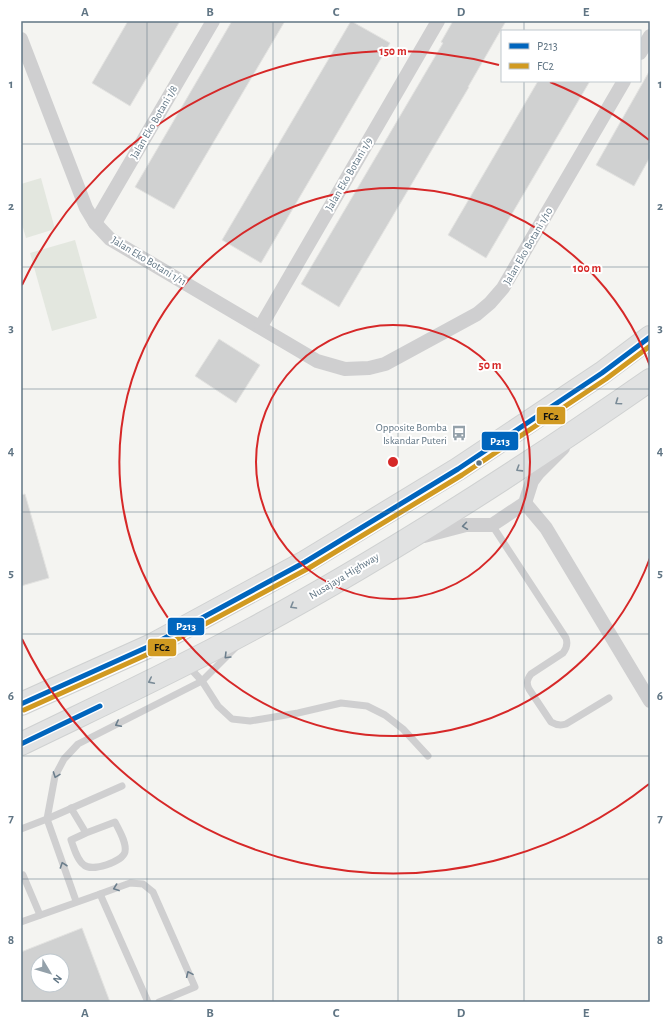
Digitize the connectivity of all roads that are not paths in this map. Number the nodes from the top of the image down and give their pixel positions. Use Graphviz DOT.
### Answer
graph roads {
  1 [pos="213,21"];
  2 [pos="438,21"];
  3 [pos="650,36"];
  4 [pos="21,39"];
  5 [pos="641,51"];
  6 [pos="623,82"];
  7 [pos="95,223"];
  8 [pos="261,326"];
  9 [pos="650,337"];
  10 [pos="385,364"];
  11 [pos="650,380"];
  12 [pos="586,424"];
  13 [pos="525,502"];
  14 [pos="492,525"];
  15 [pos="400,543"];
  16 [pos="255,628"];
  17 [pos="186,664"];
  18 [pos="202,681"];
  19 [pos="609,698"];
  20 [pos="650,701"];
  21 [pos="21,704"];
  22 [pos="21,744"];
  23 [pos="428,756"];
  24 [pos="122,786"];
  25 [pos="71,808"];
  26 [pos="47,819"];
  27 [pos="21,829"];
  28 [pos="86,833"];
  29 [pos="21,876"];
  30 [pos="100,894"];
  31 [pos="76,902"];
  32 [pos="40,915"];
  33 [pos="21,922"];
  34 [pos="148,1002"];
  35 [pos="159,1002"];
  1 -- 7 [label="street, Jalan Eko Botani 1/8"];
  2 -- 8 [label="street, Jalan Eko Botani 1/9"];
  3 -- 5 [label="street"];
  4 -- 7 [label="street, Jalan Eko Botani 1/11"];
  6 -- 10 [label="street, Jalan Eko Botani 1/10"];
  7 -- 8 [label="street, Jalan Eko Botani 1/11"];
  8 -- 10 [label="street, Jalan Eko Botani 1/11"];
  9 -- 21 [label="main road"];
  11 -- 12 [label="main road, Nusajaya Highway, one-way"];
  12 -- 13 [label="street"];
  12 -- 15 [label="main road, Nusajaya Highway, one-way"];
  13 -- 14 [label="street"];
  13 -- 20 [label="street"];
  14 -- 15 [label="street, one-way"];
  14 -- 19 [label="lane"];
  15 -- 16 [label="main road, Nusajaya Highway, one-way"];
  16 -- 17 [label="main road, Nusajaya Highway"];
  16 -- 18 [label="lane, one-way"];
  17 -- 18 [label="lane"];
  17 -- 22 [label="main road, Nusajaya Highway, one-way"];
  18 -- 23 [label="lane"];
  18 -- 26 [label="lane, one-way"];
  24 -- 25 [label="lane"];
  25 -- 26 [label="lane"];
  25 -- 28 [label="lane"];
  26 -- 27 [label="lane"];
  31 -- 26 [label="lane, one-way"];
  28 -- 28 [label="lane"];
  29 -- 32 [label="lane"];
  30 -- 31 [label="lane"];
  30 -- 34 [label="lane"];
  35 -- 30 [label="lane, one-way"];
  31 -- 32 [label="lane"];
  32 -- 33 [label="lane"];
}
